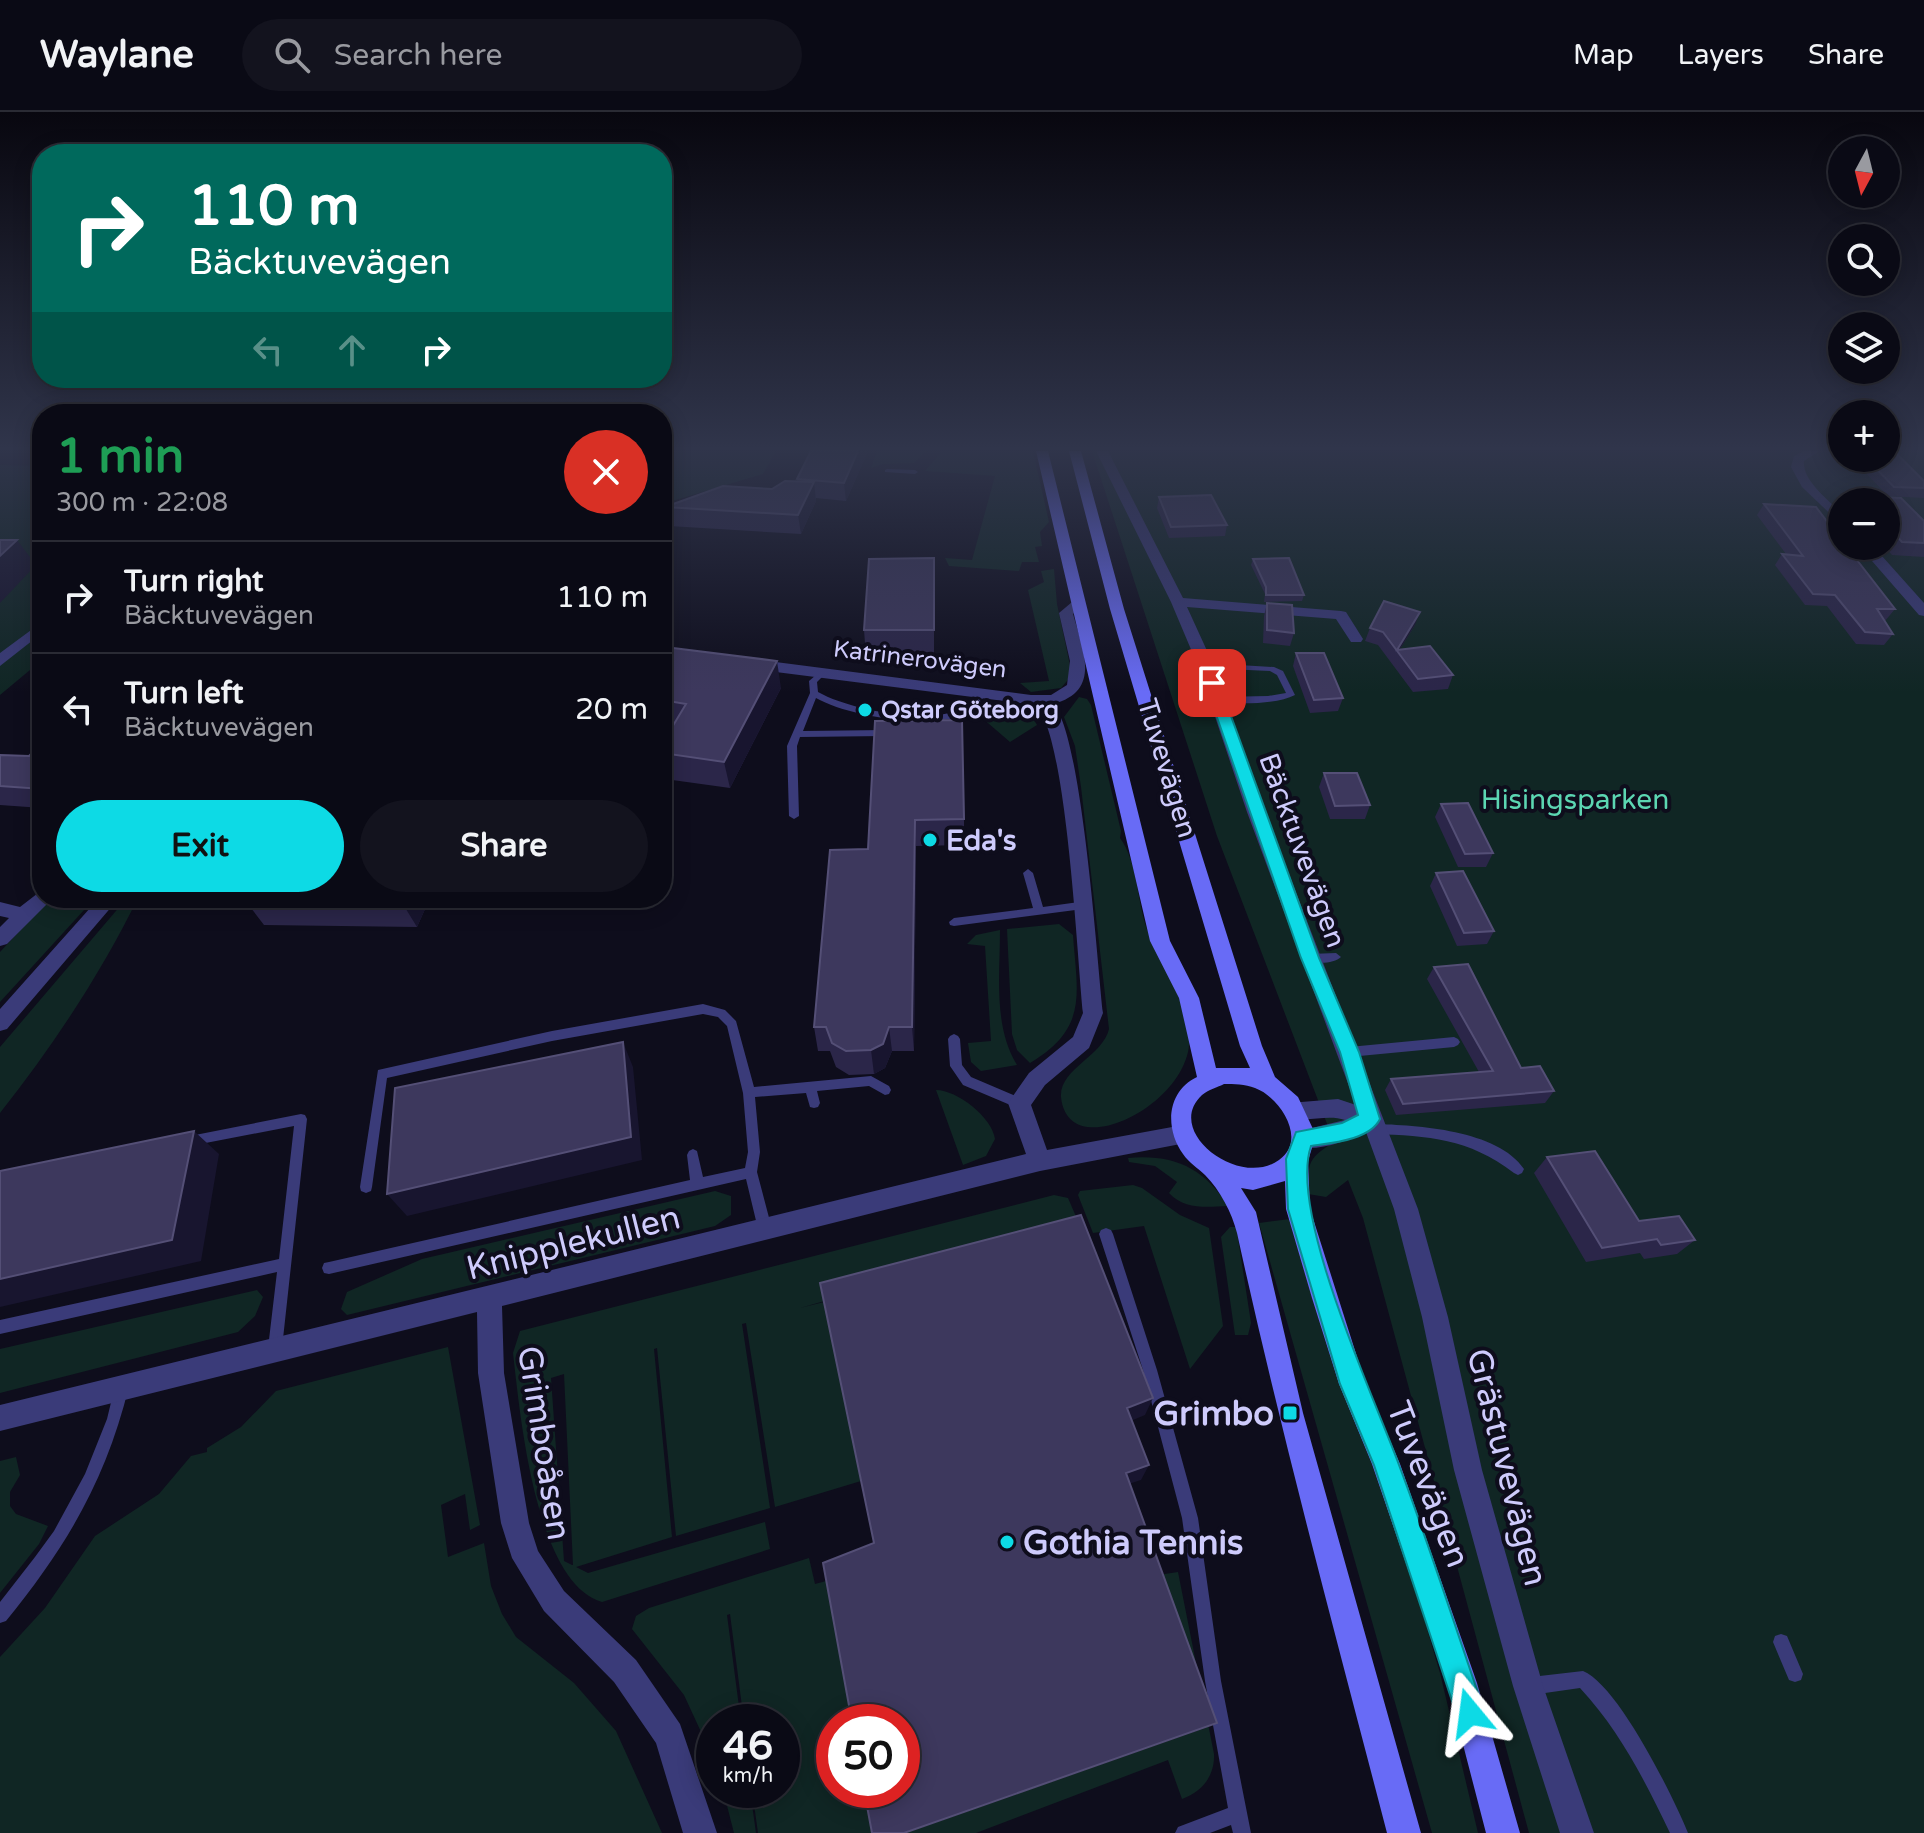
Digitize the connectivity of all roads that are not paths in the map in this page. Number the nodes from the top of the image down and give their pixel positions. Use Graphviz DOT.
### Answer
graph roads {
  1 [pos="1061,531"];
  2 [pos="1096,531"];
  3 [pos="1142,531"];
  4 [pos="1878,560"];
  5 [pos="1078,601"];
  6 [pos="1178,602"];
  7 [pos="1924,612"];
  8 [pos="32,634"];
  9 [pos="1356,639"];
  10 [pos="0,661"];
  11 [pos="729,661"];
  12 [pos="1206,666"];
  13 [pos="823,672"];
  14 [pos="814,693"];
  15 [pos="982,693"];
  16 [pos="1218,700"];
  17 [pos="1041,701"];
  18 [pos="921,717"];
  19 [pos="906,727"];
  20 [pos="896,733"];
  21 [pos="797,734"];
  22 [pos="794,816"];
  23 [pos="1028,873"];
  24 [pos="1079,906"];
  25 [pos="32,907"];
  26 [pos="101,908"];
  27 [pos="0,909"];
  28 [pos="1039,910"];
  29 [pos="24,915"];
  30 [pos="954,922"];
  31 [pos="0,939"];
  32 [pos="1336,957"];
  33 [pos="1310,958"];
  34 [pos="0,1023"];
  35 [pos="954,1039"];
  36 [pos="1454,1042"];
  37 [pos="1349,1052"];
  38 [pos="1208,1079"];
  39 [pos="1267,1083"];
  40 [pos="810,1086"];
  41 [pos="885,1090"];
  42 [pos="749,1093"];
  43 [pos="814,1103"];
  44 [pos="1019,1103"];
  45 [pos="1297,1110"];
  46 [pos="1372,1124"];
  47 [pos="1183,1135"];
  48 [pos="180,1143"];
  49 [pos="1300,1149"];
  50 [pos="693,1155"];
  51 [pos="1040,1161"];
  52 [pos="1214,1169"];
  53 [pos="1518,1169"];
  54 [pos="751,1172"];
  55 [pos="697,1183"];
  56 [pos="366,1187"];
  57 [pos="765,1229"];
  58 [pos="1106,1234"];
  59 [pos="285,1264"];
  60 [pos="329,1268"];
  61 [pos="489,1298"];
  62 [pos="0,1327"];
  63 [pos="275,1348"];
  64 [pos="122,1386"];
  65 [pos="0,1418"];
  66 [pos="0,1615"];
  67 [pos="1781,1642"];
  68 [pos="1795,1674"];
  69 [pos="1528,1686"];
  70 [pos="1240,1824"];
  71 [pos="700,1833"];
  72 [pos="1184,1833"];
  73 [pos="1404,1833"];
  74 [pos="1503,1833"];
  75 [pos="1577,1833"];
  76 [pos="1679,1833"];
  1 -- 5 [label="main road, Tuvevägen"];
  2 -- 39 [label="main road, Tuvevägen"];
  3 -- 6 [label="street, Bäcktuvevägen"];
  4 -- 7 [label="street"];
  5 -- 17 [label="street, Katrinerovägen"];
  5 -- 38 [label="main road, Tuvevägen"];
  6 -- 9 [label="street"];
  6 -- 12 [label="street, Bäcktuvevägen"];
  8 -- 10 [label="street"];
  11 -- 13 [label="street, Katrinerovägen"];
  12 -- 16 [label="street, Bäcktuvevägen"];
  12 -- 16 [label="lane"];
  13 -- 14 [label="lane"];
  13 -- 15 [label="street, Katrinerovägen"];
  14 -- 18 [label="lane"];
  14 -- 21 [label="lane"];
  15 -- 17 [label="street, Katrinerovägen"];
  15 -- 18 [label="lane"];
  16 -- 33 [label="street, Bäcktuvevägen"];
  17 -- 24 [label="street"];
  18 -- 19 [label="lane"];
  20 -- 21 [label="lane"];
  21 -- 22 [label="lane"];
  23 -- 28 [label="lane"];
  24 -- 28 [label="lane"];
  24 -- 44 [label="street"];
  25 -- 29 [label="street"];
  26 -- 34 [label="street"];
  27 -- 29 [label="street"];
  28 -- 30 [label="lane"];
  29 -- 31 [label="street"];
  32 -- 33 [label="lane"];
  33 -- 37 [label="street, Bäcktuvevägen"];
  35 -- 44 [label="lane"];
  36 -- 37 [label="lane"];
  37 -- 46 [label="street, Bäcktuvevägen"];
  38 -- 39 [label="main road"];
  38 -- 47 [label="main road"];
  39 -- 45 [label="main road, Tuvevägen"];
  40 -- 41 [label="lane"];
  40 -- 42 [label="lane"];
  40 -- 43 [label="lane"];
  42 -- 54 [label="lane"];
  42 -- 56 [label="lane"];
  44 -- 51 [label="street"];
  45 -- 46 [label="street"];
  45 -- 49 [label="main road, Tuvevägen"];
  46 -- 49 [label="street"];
  46 -- 53 [label="lane"];
  46 -- 69 [label="street, Grästuvevägen"];
  47 -- 51 [label="street, Knipplekullen"];
  47 -- 52 [label="main road"];
  48 -- 59 [label="lane"];
  49 -- 52 [label="main road"];
  49 -- 74 [label="main road, Tuvevägen"];
  50 -- 55 [label="lane"];
  51 -- 57 [label="street, Knipplekullen"];
  52 -- 73 [label="main road"];
  54 -- 55 [label="lane"];
  54 -- 57 [label="lane"];
  55 -- 60 [label="lane"];
  57 -- 61 [label="street, Knipplekullen"];
  58 -- 70 [label="lane"];
  59 -- 62 [label="lane"];
  59 -- 63 [label="lane"];
  61 -- 63 [label="street, Knipplekullen"];
  61 -- 71 [label="street, Grimboåsen"];
  63 -- 64 [label="street, Knipplekullen"];
  64 -- 65 [label="street, Knipplekullen"];
  64 -- 66 [label="lane"];
  67 -- 68 [label="lane"];
  69 -- 75 [label="street, Grästuvevägen"];
  69 -- 76 [label="lane"];
  70 -- 72 [label="lane"];
}
